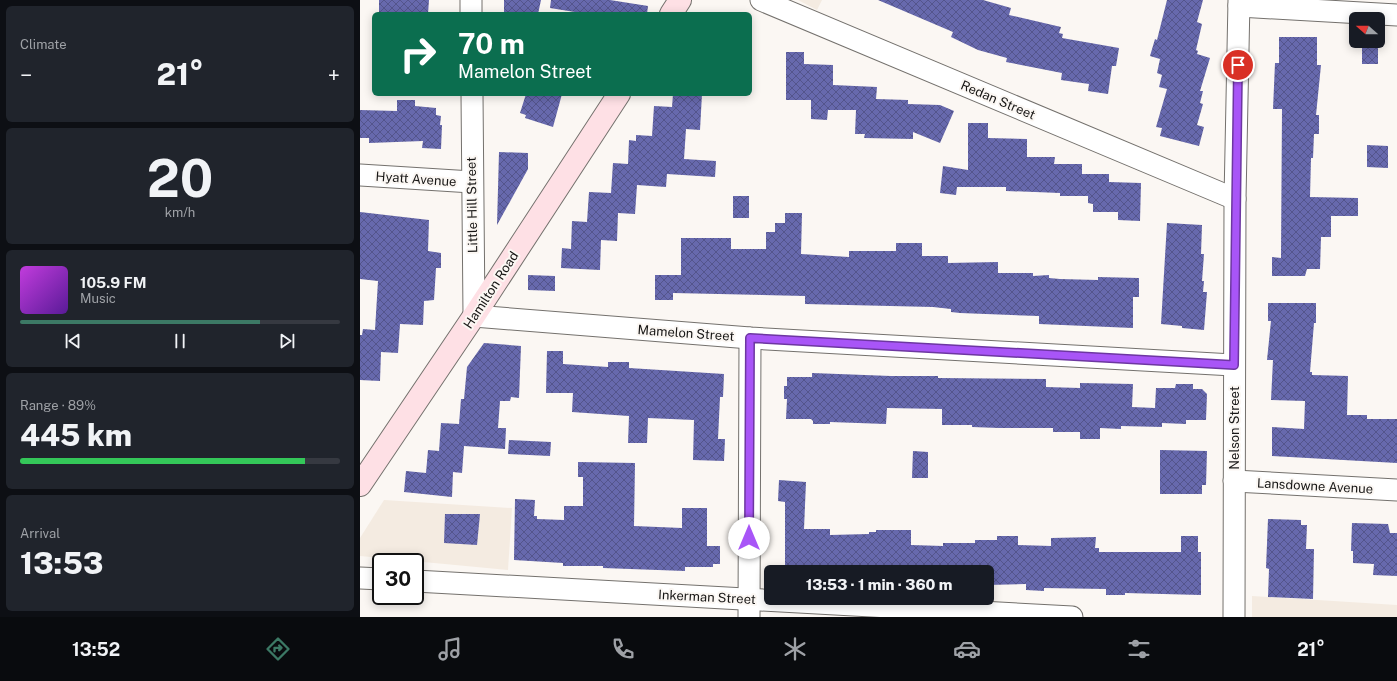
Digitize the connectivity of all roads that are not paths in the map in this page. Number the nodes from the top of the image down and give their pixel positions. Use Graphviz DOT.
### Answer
graph roads {
  1 [pos="471,0"];
  2 [pos="680,0"];
  3 [pos="761,0"];
  4 [pos="1239,3"];
  5 [pos="471,12"];
  6 [pos="672,12"];
  7 [pos="1397,15"];
  8 [pos="472,96"];
  9 [pos="618,96"];
  10 [pos="360,175"];
  11 [pos="472,182"];
  12 [pos="1235,199"];
  13 [pos="474,316"];
  14 [pos="750,338"];
  15 [pos="1234,365"];
  16 [pos="1234,481"];
  17 [pos="360,485"];
  18 [pos="1397,490"];
  19 [pos="360,578"];
  20 [pos="372,579"];
  21 [pos="424,582"];
  22 [pos="748,608"];
  23 [pos="1072,617"];
  24 [pos="1234,617"];
  1 -- 5 [label="street"];
  2 -- 6 [label="main road"];
  3 -- 12 [label="street, Redan Street"];
  4 -- 7 [label="street"];
  4 -- 12 [label="street, Nelson Street"];
  8 -- 11 [label="street, Little Hill Street"];
  9 -- 13 [label="main road, Hamilton Road"];
  10 -- 11 [label="street, Hyatt Avenue"];
  11 -- 13 [label="street, Little Hill Street"];
  12 -- 15 [label="street, Nelson Street"];
  13 -- 14 [label="street, Mamelon Street"];
  13 -- 17 [label="main road, Hamilton Road"];
  14 -- 15 [label="street, Mamelon Street"];
  14 -- 22 [label="street"];
  15 -- 16 [label="street, Nelson Street"];
  16 -- 18 [label="street, Lansdowne Avenue"];
  16 -- 24 [label="street, Nelson Street"];
  19 -- 20 [label="street"];
  21 -- 22 [label="street, Inkerman Street"];
  22 -- 23 [label="street, Inkerman Street"];
}
